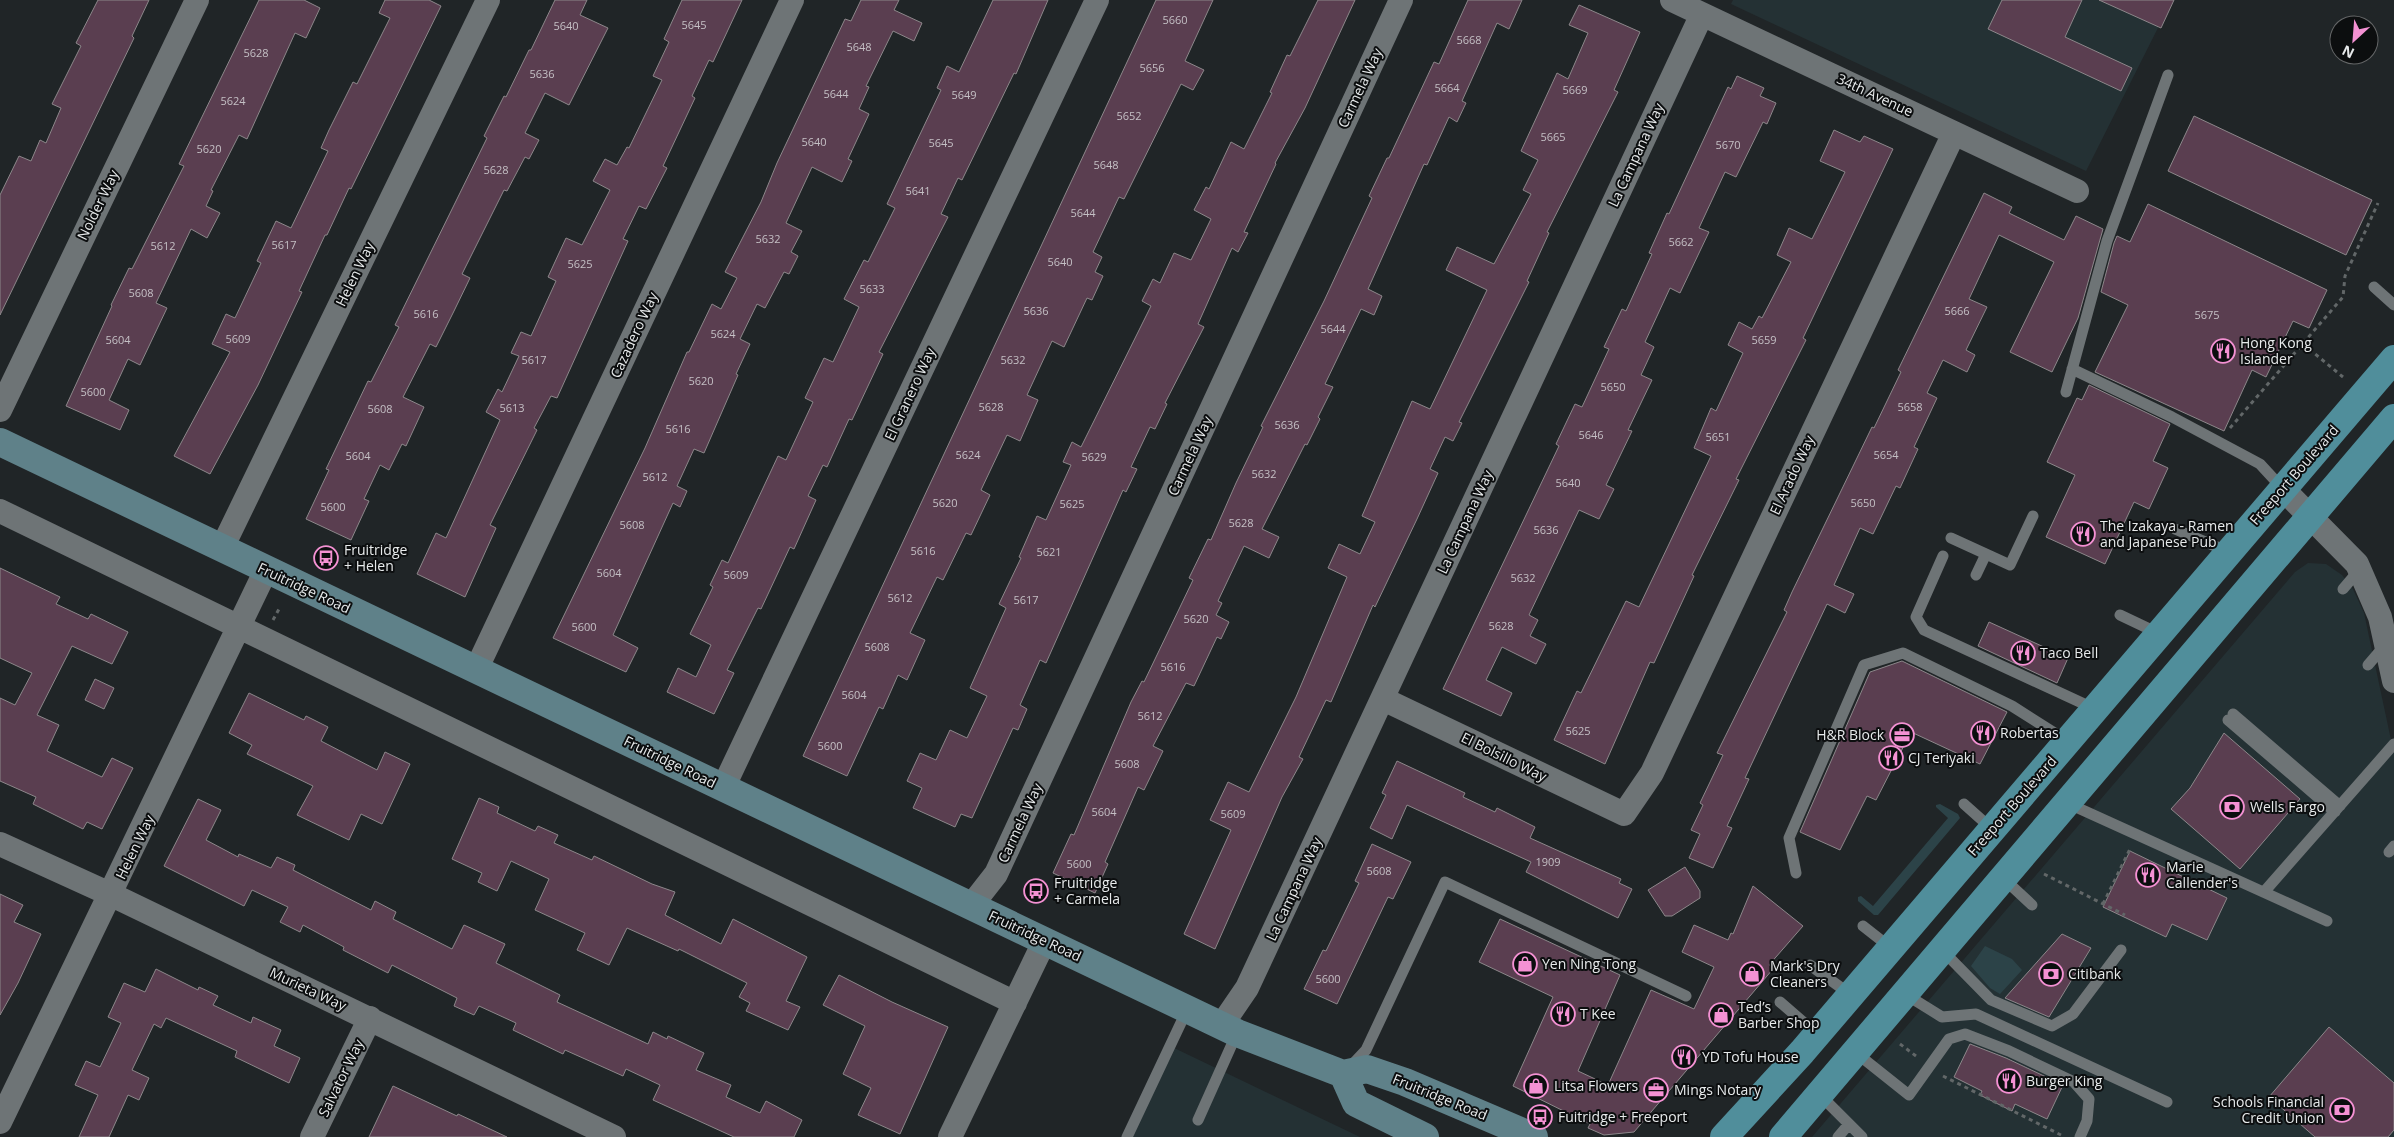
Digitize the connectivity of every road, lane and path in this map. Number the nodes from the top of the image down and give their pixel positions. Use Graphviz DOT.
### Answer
graph roads {
  1 [pos="197,0"];
  2 [pos="488,0"];
  3 [pos="792,0"];
  4 [pos="1097,0"];
  5 [pos="1401,0"];
  6 [pos="1672,0"];
  7 [pos="1702,14"];
  8 [pos="2168,75"];
  9 [pos="1954,132"];
  10 [pos="2077,191"];
  11 [pos="2378,203"];
  12 [pos="2374,287"];
  13 [pos="2394,305"];
  14 [pos="2302,344"];
  15 [pos="2394,359"];
  16 [pos="2072,369"];
  17 [pos="2343,376"];
  18 [pos="2066,392"];
  19 [pos="0,410"];
  20 [pos="2394,418"];
  21 [pos="2225,434"];
  22 [pos="0,442"];
  23 [pos="2283,489"];
  24 [pos="0,510"];
  25 [pos="2033,516"];
  26 [pos="2310,516"];
  27 [pos="2175,529"];
  28 [pos="1951,538"];
  29 [pos="222,548"];
  30 [pos="2229,552"];
  31 [pos="1986,554"];
  32 [pos="1943,556"];
  33 [pos="2360,569"];
  34 [pos="266,570"];
  35 [pos="1976,575"];
  36 [pos="2343,589"];
  37 [pos="2120,615"];
  38 [pos="240,626"];
  39 [pos="2160,634"];
  40 [pos="2386,644"];
  41 [pos="2368,665"];
  42 [pos="476,670"];
  43 [pos="2394,681"];
  44 [pos="1383,699"];
  45 [pos="2095,709"];
  46 [pos="2231,717"];
  47 [pos="2067,742"];
  48 [pos="2394,744"];
  49 [pos="723,788"];
  50 [pos="2067,803"];
  51 [pos="1964,804"];
  52 [pos="2337,809"];
  53 [pos="1624,814"];
  54 [pos="1992,829"];
  55 [pos="0,844"];
  56 [pos="2130,849"];
  57 [pos="1796,873"];
  58 [pos="2044,874"];
  59 [pos="2003,878"];
  60 [pos="2264,892"];
  61 [pos="112,895"];
  62 [pos="2103,904"];
  63 [pos="2032,905"];
  64 [pos="971,906"];
  65 [pos="2126,915"];
  66 [pos="2327,921"];
  67 [pos="1862,926"];
  68 [pos="1045,940"];
  69 [pos="1891,948"];
  70 [pos="1942,950"];
  71 [pos="2121,950"];
  72 [pos="1810,965"];
  73 [pos="1904,994"];
  74 [pos="1851,995"];
  75 [pos="1686,996"];
  76 [pos="1780,1002"];
  77 [pos="1015,1004"];
  78 [pos="1187,1010"];
  79 [pos="370,1018"];
  80 [pos="1229,1030"];
  81 [pos="1817,1034"];
  82 [pos="1900,1044"];
  83 [pos="1856,1052"];
  84 [pos="1929,1066"];
  85 [pos="1343,1074"];
  86 [pos="1819,1094"];
  87 [pos="2167,1102"];
  88 [pos="1198,1120"];
  89 [pos="0,1122"];
  90 [pos="1849,1124"];
  91 [pos="1403,1133"];
  92 [pos="2060,1135"];
  93 [pos="312,1137"];
  94 [pos="614,1137"];
  95 [pos="950,1137"];
  96 [pos="1128,1137"];
  97 [pos="1425,1137"];
  98 [pos="1534,1137"];
  99 [pos="1724,1137"];
  100 [pos="1783,1137"];
  101 [pos="1838,1137"];
  102 [pos="1862,1137"];
  103 [pos="2080,1137"];
  1 -- 19 [label="street, Nolder Way"];
  2 -- 29 [label="street, Helen Way"];
  3 -- 42 [label="street, Cazadero Way"];
  4 -- 49 [label="street, El Granero Way"];
  5 -- 64 [label="street, Carmela Way"];
  6 -- 7 [label="street, 34th Avenue"];
  7 -- 9 [label="street, 34th Avenue"];
  7 -- 44 [label="street, La Campana Way"];
  8 -- 16 [label="lane"];
  9 -- 10 [label="street, 34th Avenue"];
  9 -- 53 [label="street, El Arado Way"];
  11 -- 14 [label="path"];
  12 -- 13 [label="lane"];
  14 -- 17 [label="path"];
  14 -- 21 [label="path"];
  15 -- 23 [label="main road, Freeport Boulevard"];
  16 -- 18 [label="lane"];
  16 -- 23 [label="lane"];
  20 -- 26 [label="main road"];
  22 -- 29 [label="main road, Fruitridge Road"];
  23 -- 26 [label="street"];
  23 -- 30 [label="main road, Freeport Boulevard"];
  24 -- 38 [label="street"];
  25 -- 31 [label="lane"];
  26 -- 33 [label="street"];
  26 -- 50 [label="main road"];
  27 -- 30 [label="lane"];
  28 -- 31 [label="lane"];
  29 -- 34 [label="main road, Fruitridge Road"];
  30 -- 39 [label="main road, Freeport Boulevard"];
  31 -- 35 [label="lane"];
  32 -- 45 [label="lane"];
  33 -- 36 [label="lane"];
  33 -- 40 [label="street"];
  34 -- 38 [label="street, Helen Way"];
  34 -- 42 [label="main road, Fruitridge Road"];
  37 -- 39 [label="lane"];
  38 -- 61 [label="street, Helen Way"];
  38 -- 77 [label="street"];
  39 -- 45 [label="main road, Freeport Boulevard"];
  40 -- 41 [label="lane"];
  40 -- 43 [label="street"];
  42 -- 49 [label="main road, Fruitridge Road"];
  44 -- 53 [label="street, El Bolsillo Way"];
  44 -- 80 [label="street, La Campana Way"];
  45 -- 47 [label="main road, Freeport Boulevard"];
  46 -- 52 [label="lane"];
  47 -- 54 [label="main road, Freeport Boulevard"];
  47 -- 57 [label="lane"];
  48 -- 52 [label="lane"];
  49 -- 64 [label="main road, Fruitridge Road"];
  50 -- 59 [label="main road"];
  50 -- 60 [label="lane"];
  51 -- 54 [label="lane"];
  52 -- 60 [label="lane"];
  54 -- 69 [label="main road, Freeport Boulevard"];
  55 -- 61 [label="street, Murieta Way"];
  56 -- 62 [label="path"];
  58 -- 62 [label="path"];
  59 -- 63 [label="lane"];
  59 -- 70 [label="main road"];
  60 -- 66 [label="lane"];
  61 -- 79 [label="street, Murieta Way"];
  61 -- 89 [label="street, Helen Way"];
  62 -- 65 [label="path"];
  64 -- 68 [label="main road, Fruitridge Road"];
  67 -- 69 [label="lane"];
  68 -- 77 [label="street"];
  68 -- 78 [label="main road, Fruitridge Road"];
  69 -- 74 [label="main road, Freeport Boulevard"];
  70 -- 71 [label="lane"];
  70 -- 73 [label="main road"];
  72 -- 74 [label="lane"];
  73 -- 83 [label="main road"];
  73 -- 87 [label="lane"];
  74 -- 81 [label="main road, Freeport Boulevard"];
  75 -- 85 [label="lane"];
  76 -- 81 [label="lane"];
  77 -- 95 [label="street"];
  78 -- 80 [label="main road, Fruitridge Road"];
  78 -- 96 [label="lane"];
  79 -- 93 [label="street, Salvator Way"];
  79 -- 94 [label="street, Murieta Way"];
  80 -- 85 [label="main road, Fruitridge Road"];
  80 -- 88 [label="lane"];
  81 -- 99 [label="main road, Freeport Boulevard"];
  82 -- 84 [label="path"];
  83 -- 84 [label="lane"];
  83 -- 86 [label="main road"];
  84 -- 92 [label="path"];
  84 -- 103 [label="lane"];
  85 -- 91 [label="main road"];
  85 -- 98 [label="main road, Fruitridge Road"];
  86 -- 90 [label="lane"];
  86 -- 100 [label="main road"];
  90 -- 101 [label="lane"];
  90 -- 102 [label="lane"];
  91 -- 97 [label="main road"];
}
